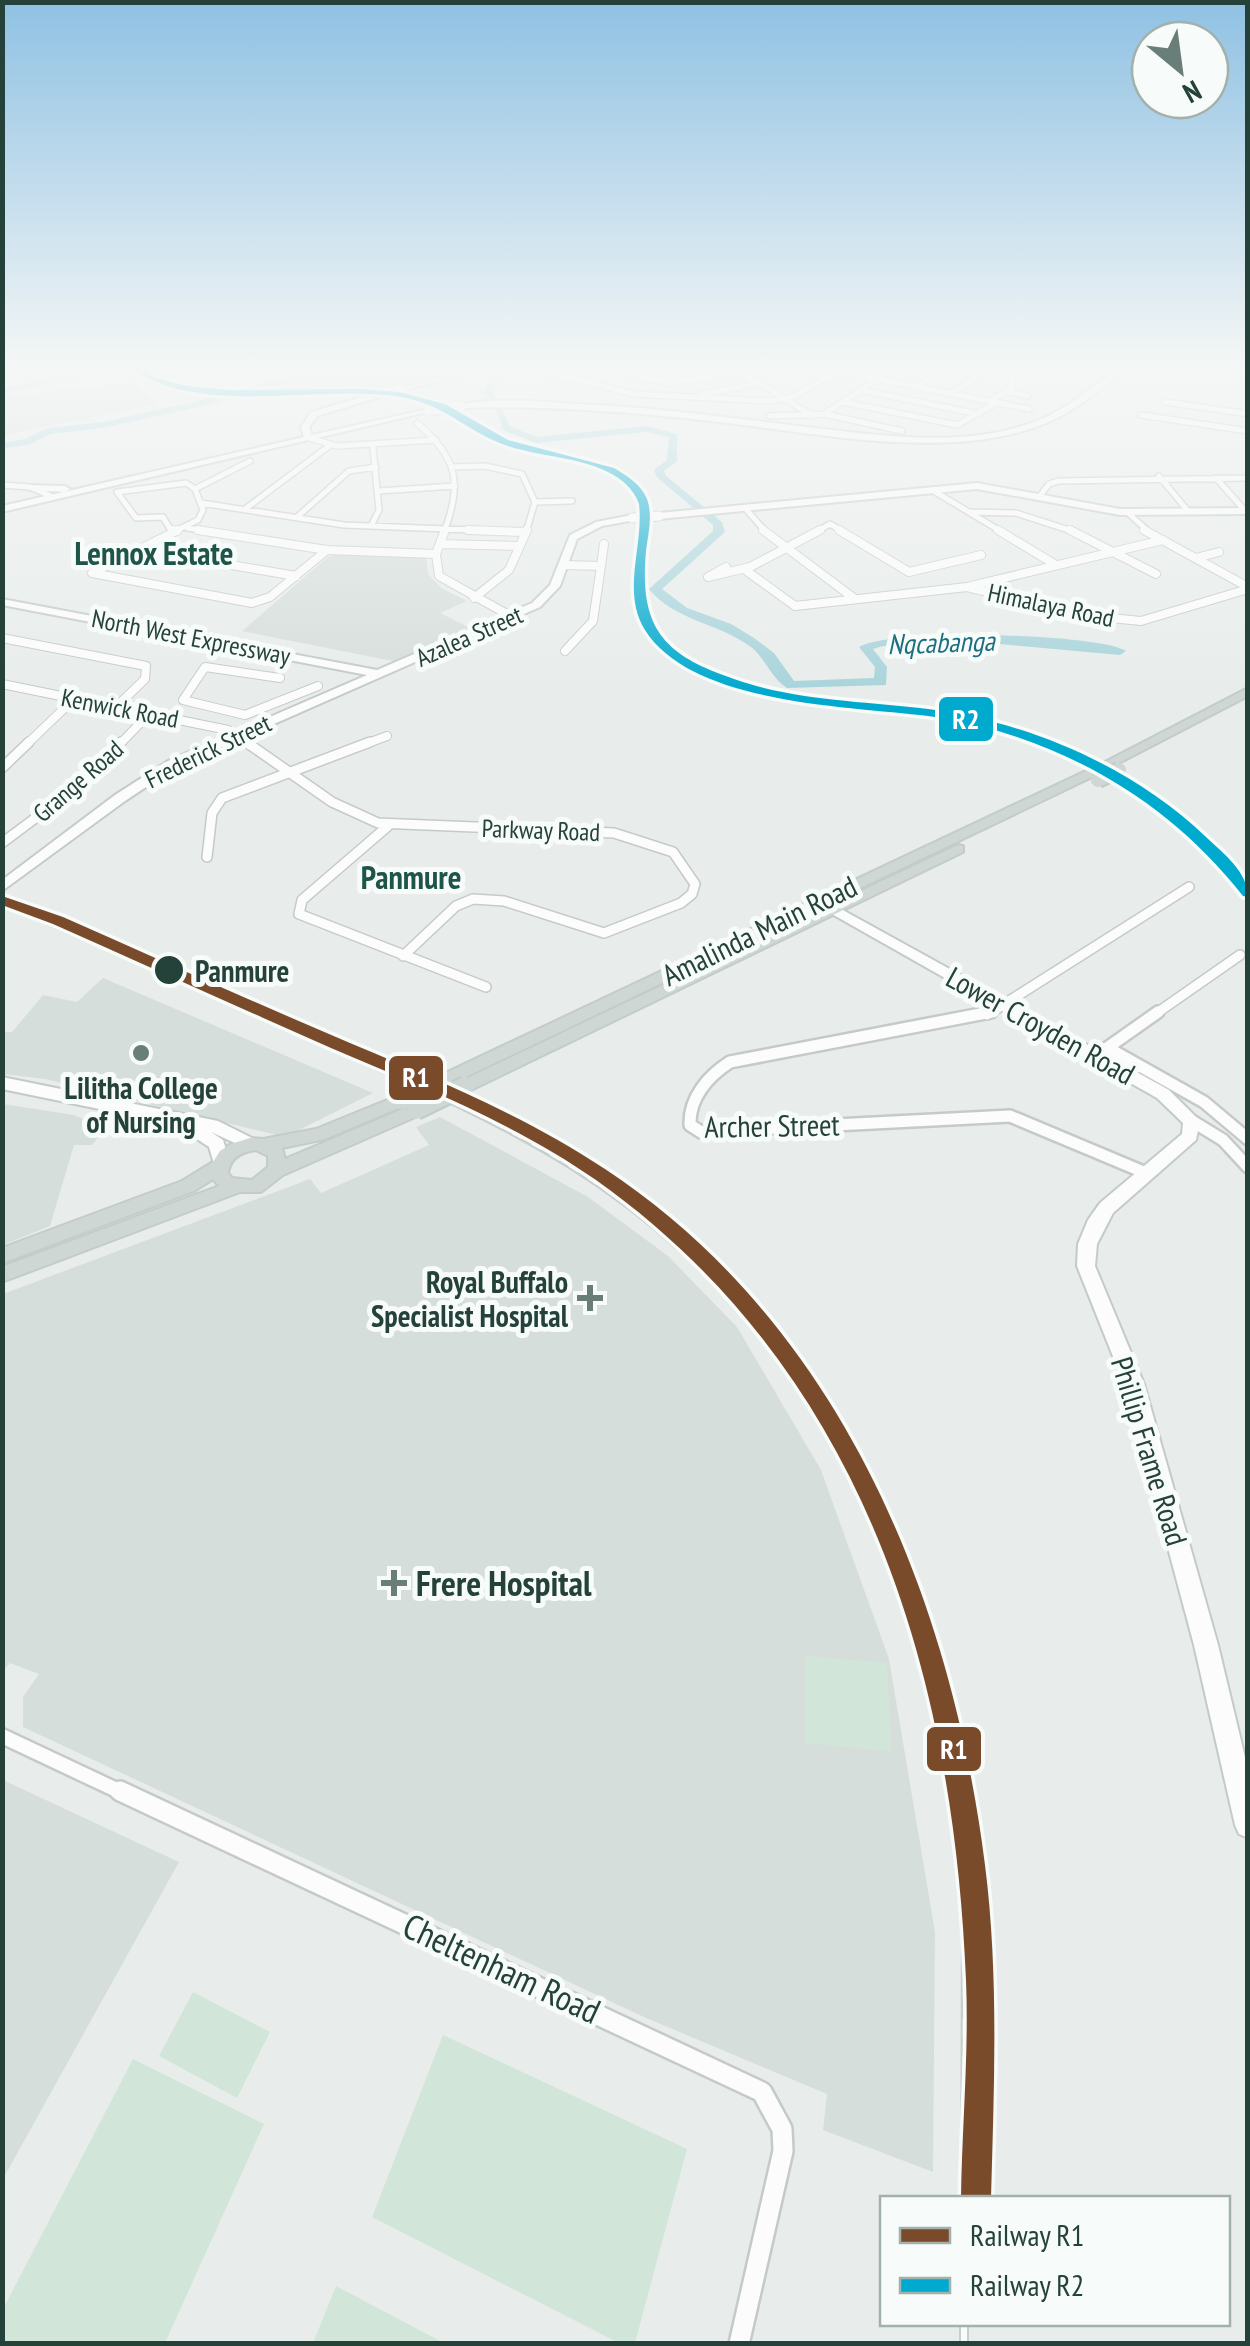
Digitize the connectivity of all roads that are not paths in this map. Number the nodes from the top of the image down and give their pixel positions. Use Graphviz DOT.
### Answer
graph roads {
  1 [pos="134,473"];
  2 [pos="142,473"];
  3 [pos="231,473"];
  4 [pos="292,473"];
  5 [pos="347,473"];
  6 [pos="377,473"];
  7 [pos="453,473"];
  8 [pos="520,473"];
  9 [pos="1156,473"];
  10 [pos="1161,478"];
  11 [pos="1216,478"];
  12 [pos="1248,478"];
  13 [pos="2,485"];
  14 [pos="454,486"];
  15 [pos="30,488"];
  16 [pos="68,489"];
  17 [pos="194,489"];
  18 [pos="932,490"];
  19 [pos="378,491"];
  20 [pos="50,496"];
  21 [pos="1039,498"];
  22 [pos="572,501"];
  23 [pos="535,502"];
  24 [pos="201,504"];
  25 [pos="2,507"];
  26 [pos="745,508"];
  27 [pos="245,509"];
  28 [pos="968,512"];
  29 [pos="1127,512"];
  30 [pos="1188,512"];
  31 [pos="1246,512"];
  32 [pos="297,517"];
  33 [pos="371,526"];
  34 [pos="448,528"];
  35 [pos="180,529"];
  36 [pos="526,532"];
  37 [pos="1163,540"];
  38 [pos="441,544"];
  39 [pos="604,544"];
  40 [pos="520,546"];
  41 [pos="787,548"];
  42 [pos="137,549"];
  43 [pos="327,550"];
  44 [pos="1116,551"];
  45 [pos="1218,552"];
  46 [pos="436,554"];
  47 [pos="981,554"];
  48 [pos="1196,558"];
  49 [pos="563,564"];
  50 [pos="1056,565"];
  51 [pos="601,566"];
  52 [pos="726,567"];
  53 [pos="744,569"];
  54 [pos="1156,574"];
  55 [pos="296,576"];
  56 [pos="966,587"];
  57 [pos="1248,588"];
  58 [pos="474,598"];
  59 [pos="855,599"];
  60 [pos="2,602"];
  61 [pos="514,618"];
  62 [pos="2,638"];
  63 [pos="566,651"];
  64 [pos="380,674"];
  65 [pos="280,678"];
  66 [pos="2,684"];
  67 [pos="318,686"];
  68 [pos="1246,692"];
  69 [pos="75,698"];
  70 [pos="116,707"];
  71 [pos="214,709"];
  72 [pos="149,714"];
  73 [pos="198,723"];
  74 [pos="238,735"];
  75 [pos="387,736"];
  76 [pos="2,768"];
  77 [pos="290,773"];
  78 [pos="388,826"];
  79 [pos="2,844"];
  80 [pos="207,856"];
  81 [pos="2,887"];
  82 [pos="1189,887"];
  83 [pos="826,905"];
  84 [pos="1240,955"];
  85 [pos="403,956"];
  86 [pos="486,987"];
  87 [pos="1007,1005"];
  88 [pos="1102,1052"];
  89 [pos="2,1083"];
  90 [pos="409,1105"];
  91 [pos="1221,1114"];
  92 [pos="175,1120"];
  93 [pos="1197,1124"];
  94 [pos="1248,1139"];
  95 [pos="257,1144"];
  96 [pos="220,1164"];
  97 [pos="1248,1167"];
  98 [pos="278,1170"];
  99 [pos="1146,1173"];
  100 [pos="235,1187"];
  101 [pos="2,1256"];
  102 [pos="2,1275"];
  103 [pos="2,1736"];
  104 [pos="1248,1825"];
  105 [pos="739,2344"];
  1 -- 16 [label="street"];
  2 -- 20 [label="street"];
  3 -- 17 [label="street"];
  4 -- 27 [label="street"];
  5 -- 32 [label="street"];
  6 -- 19 [label="street"];
  7 -- 14 [label="street"];
  8 -- 23 [label="street"];
  9 -- 10 [label="street"];
  10 -- 11 [label="street"];
  10 -- 21 [label="street"];
  10 -- 30 [label="street"];
  11 -- 12 [label="street"];
  11 -- 31 [label="street"];
  13 -- 15 [label="street"];
  14 -- 19 [label="street"];
  14 -- 34 [label="street"];
  15 -- 16 [label="street"];
  15 -- 20 [label="street"];
  16 -- 20 [label="street"];
  17 -- 24 [label="street"];
  17 -- 35 [label="street"];
  18 -- 21 [label="street"];
  18 -- 26 [label="street"];
  18 -- 28 [label="street"];
  19 -- 33 [label="street"];
  20 -- 25 [label="street"];
  21 -- 29 [label="street"];
  22 -- 23 [label="street"];
  23 -- 36 [label="street"];
  24 -- 27 [label="street"];
  24 -- 35 [label="street"];
  26 -- 41 [label="street"];
  26 -- 49 [label="street, Azalea Street, bridge"];
  27 -- 32 [label="street"];
  28 -- 44 [label="street"];
  28 -- 50 [label="street"];
  29 -- 30 [label="street"];
  29 -- 37 [label="street"];
  30 -- 31 [label="street"];
  32 -- 33 [label="street"];
  33 -- 34 [label="street"];
  34 -- 36 [label="street"];
  34 -- 38 [label="street"];
  35 -- 42 [label="street"];
  35 -- 43 [label="street"];
  36 -- 40 [label="street"];
  37 -- 44 [label="street"];
  37 -- 48 [label="street"];
  38 -- 40 [label="street"];
  38 -- 46 [label="street"];
  39 -- 51 [label="street"];
  40 -- 58 [label="street"];
  41 -- 47 [label="street"];
  41 -- 53 [label="street"];
  41 -- 59 [label="street"];
  42 -- 55 [label="street"];
  42 -- 55 [label="street"];
  43 -- 46 [label="street"];
  43 -- 55 [label="street"];
  44 -- 50 [label="street"];
  44 -- 54 [label="street"];
  45 -- 48 [label="street"];
  46 -- 58 [label="street"];
  48 -- 57 [label="street"];
  49 -- 51 [label="street"];
  49 -- 61 [label="street, Azalea Street"];
  50 -- 56 [label="street"];
  51 -- 63 [label="street"];
  52 -- 53 [label="street"];
  53 -- 59 [label="street, Himalaya Road"];
  56 -- 57 [label="street, Himalaya Road"];
  56 -- 59 [label="street, Himalaya Road"];
  58 -- 61 [label="street"];
  60 -- 64 [label="street, North West Expressway"];
  61 -- 64 [label="street, Azalea Street"];
  62 -- 70 [label="street"];
  64 -- 74 [label="street, Frederick Street"];
  65 -- 71 [label="street"];
  66 -- 69 [label="street, Kenwick Road"];
  67 -- 71 [label="street"];
  68 -- 83 [label="main road, Amalinda Main Road, bridge"];
  69 -- 70 [label="street, Kenwick Road"];
  69 -- 76 [label="street"];
  70 -- 72 [label="street, Kenwick Road"];
  71 -- 73 [label="street"];
  72 -- 73 [label="street, Kenwick Road"];
  72 -- 79 [label="street, Grange Road"];
  73 -- 74 [label="street, Kenwick Road"];
  74 -- 77 [label="street, Parkway Road"];
  74 -- 81 [label="street, Frederick Street"];
  75 -- 77 [label="street"];
  77 -- 78 [label="street, Parkway Road"];
  77 -- 80 [label="street"];
  78 -- 85 [label="street"];
  78 -- 85 [label="street, Parkway Road"];
  82 -- 87 [label="street"];
  83 -- 87 [label="street, Lower Croyden Road"];
  83 -- 90 [label="main road, Amalinda Main Road, bridge"];
  83 -- 90 [label="main road, Amalinda Main Road, bridge"];
  84 -- 88 [label="street"];
  85 -- 86 [label="street"];
  87 -- 88 [label="street, Lower Croyden Road"];
  87 -- 99 [label="street, Archer Street"];
  88 -- 91 [label="street, Lower Croyden Road"];
  88 -- 93 [label="street, Lower Croyden Road"];
  89 -- 92 [label="street"];
  90 -- 95 [label="main road, Amalinda Main Road"];
  90 -- 98 [label="main road, Amalinda Main Road"];
  91 -- 93 [label="street"];
  91 -- 94 [label="street, Lower Croyden Road"];
  92 -- 95 [label="street"];
  92 -- 96 [label="street"];
  93 -- 97 [label="street, Lower Croyden Road"];
  93 -- 99 [label="street, Phillip Frame Road"];
  95 -- 96 [label="main road, Amalinda Main Road"];
  95 -- 98 [label="main road"];
  96 -- 100 [label="main road"];
  96 -- 101 [label="main road, Amalinda Main Road"];
  98 -- 100 [label="main road, Amalinda Main Road"];
  99 -- 104 [label="street, Phillip Frame Road"];
  100 -- 102 [label="main road, Amalinda Main Road"];
  103 -- 105 [label="street, Cheltenham Road"];
}
